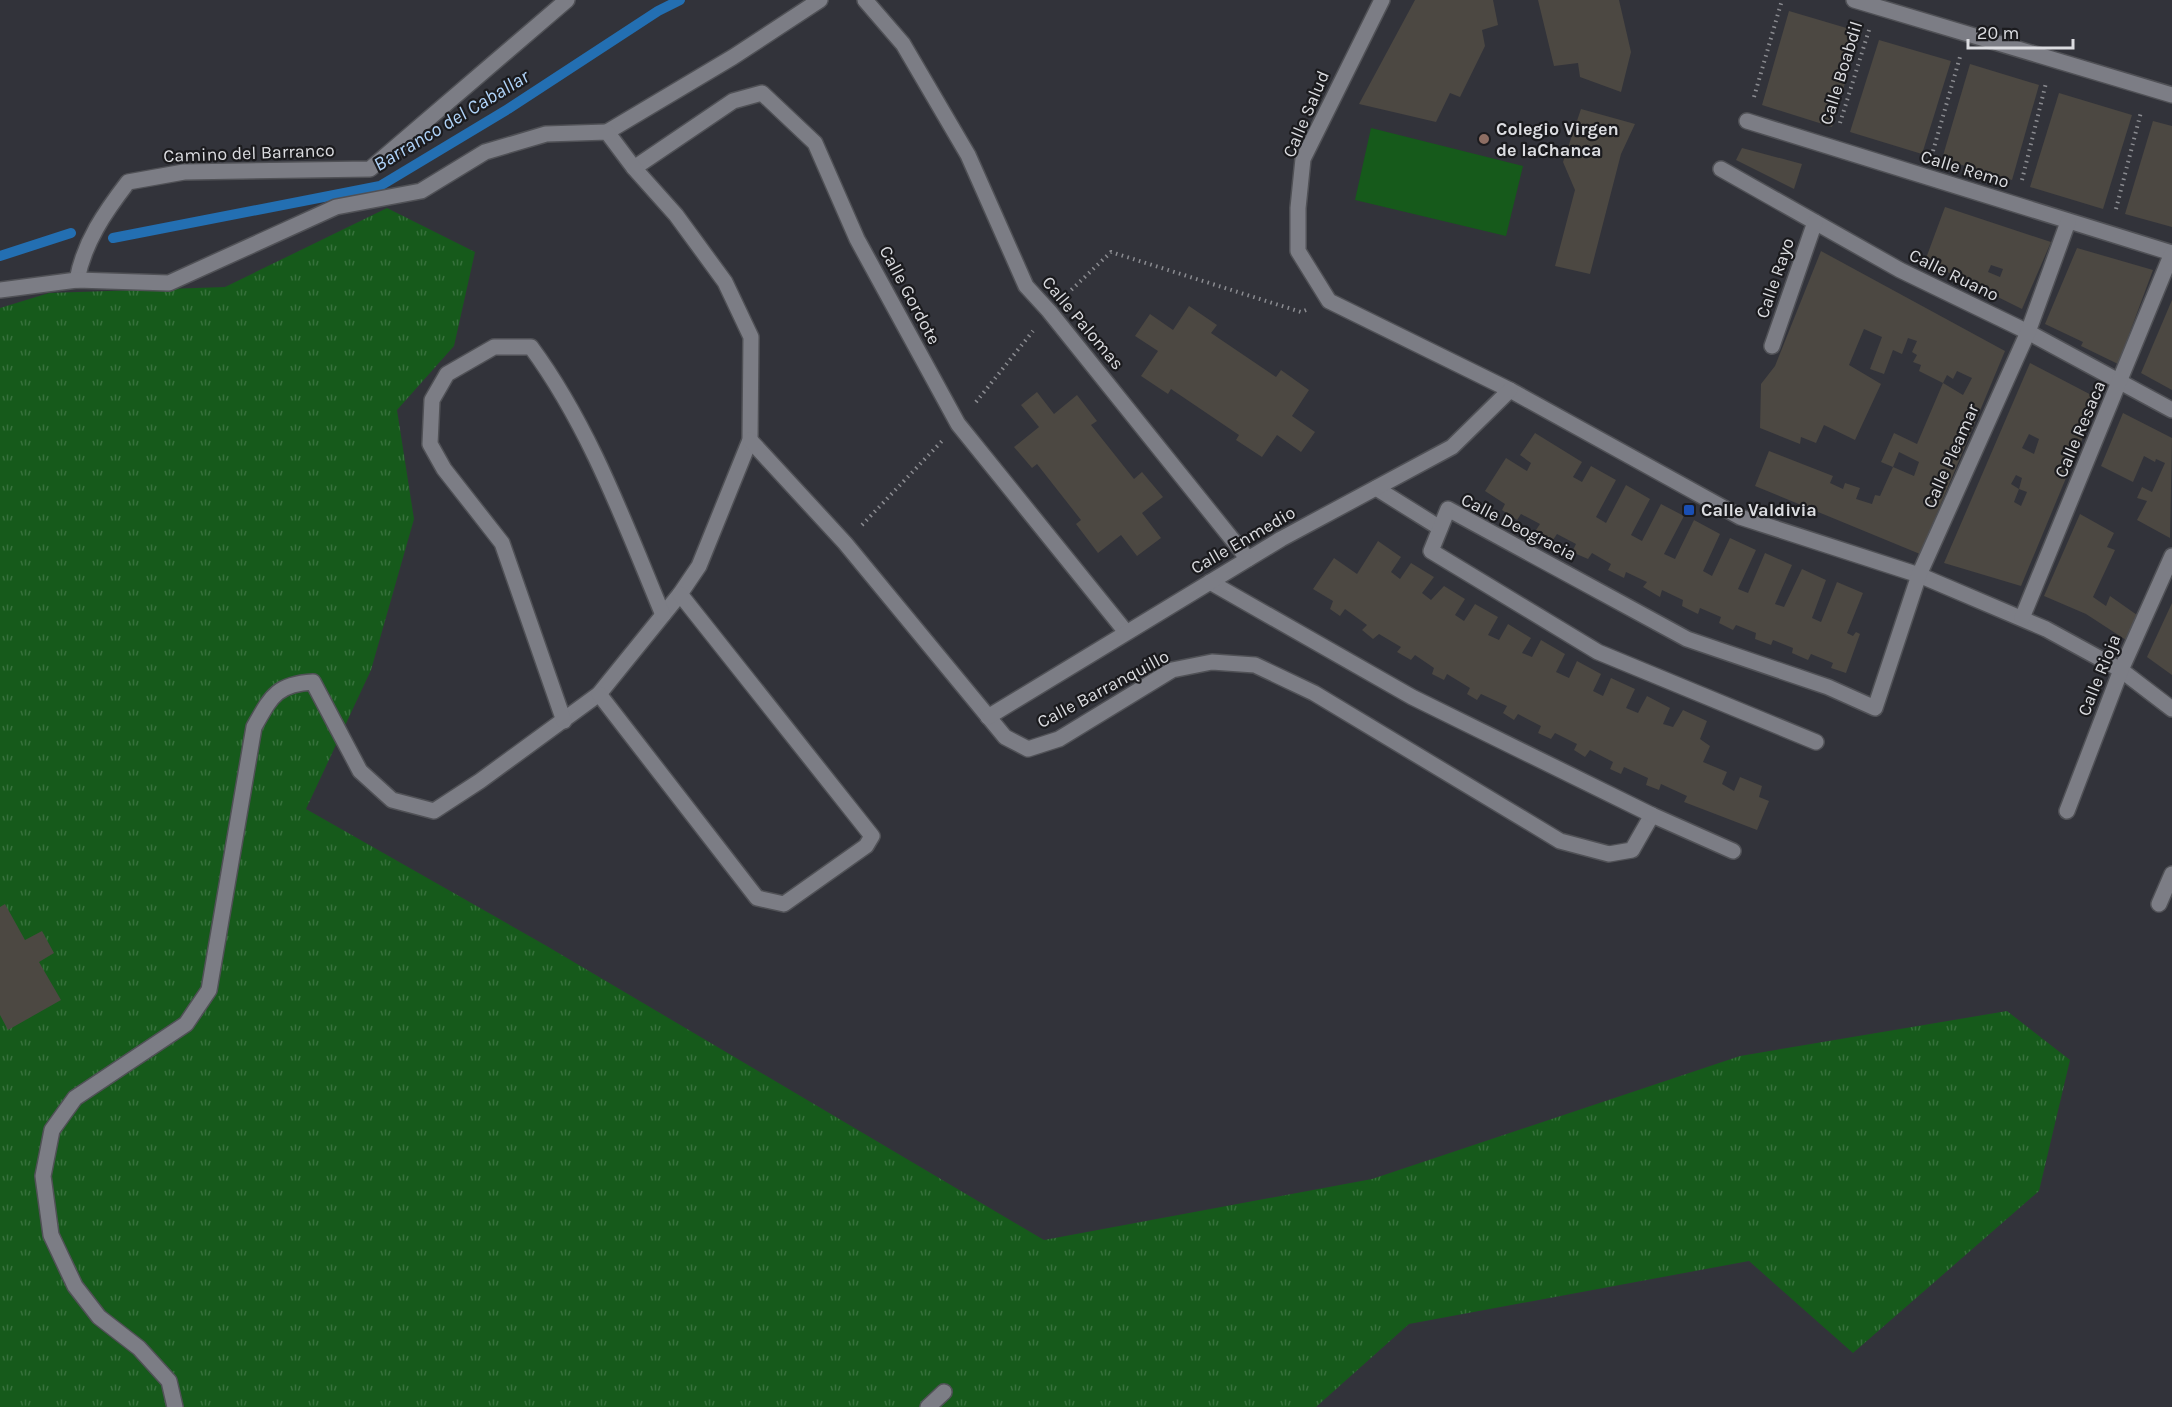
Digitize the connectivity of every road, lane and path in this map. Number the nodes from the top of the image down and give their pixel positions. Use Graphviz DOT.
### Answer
graph roads {
  1 [pos="567,0"];
  2 [pos="820,0"];
  3 [pos="865,0"];
  4 [pos="1382,0"];
  5 [pos="1782,0"];
  6 [pos="1854,0"];
  7 [pos="1908,0"];
  8 [pos="1876,7"];
  9 [pos="1912,17"];
  10 [pos="1967,34"];
  11 [pos="2052,59"];
  12 [pos="2148,88"];
  13 [pos="2172,95"];
  14 [pos="1747,122"];
  15 [pos="607,132"];
  16 [pos="1832,148"];
  17 [pos="634,168"];
  18 [pos="1721,169"];
  19 [pos="1925,177"];
  20 [pos="2016,206"];
  21 [pos="1815,222"];
  22 [pos="2068,222"];
  23 [pos="2109,234"];
  24 [pos="2172,253"];
  25 [pos="77,280"];
  26 [pos="0,290"];
  27 [pos="1049,311"];
  28 [pos="1301,312"];
  29 [pos="2028,332"];
  30 [pos="1772,346"];
  31 [pos="2121,381"];
  32 [pos="1510,390"];
  33 [pos="2172,410"];
  34 [pos="750,440"];
  35 [pos="1376,488"];
  36 [pos="1440,528"];
  37 [pos="2172,555"];
  38 [pos="1248,559"];
  39 [pos="1919,575"];
  40 [pos="1210,582"];
  41 [pos="680,594"];
  42 [pos="663,615"];
  43 [pos="2022,618"];
  44 [pos="1126,632"];
  45 [pos="2121,670"];
  46 [pos="599,693"];
  47 [pos="1875,708"];
  48 [pos="2172,709"];
  49 [pos="988,717"];
  50 [pos="564,721"];
  51 [pos="1816,742"];
  52 [pos="2067,811"];
  53 [pos="1652,815"];
  54 [pos="1733,851"];
  55 [pos="2172,874"];
  56 [pos="2159,904"];
  57 [pos="944,1392"];
  58 [pos="175,1407"];
  59 [pos="928,1407"];
  1 -- 25 [label="street, Camino del Barranco"];
  2 -- 15 [label="street"];
  3 -- 27 [label="street, Calle Palomas"];
  4 -- 32 [label="street, Calle Salud"];
  5 -- 14 [label="path"];
  6 -- 8 [label="street"];
  7 -- 9 [label="street"];
  8 -- 9 [label="street"];
  8 -- 16 [label="path, Calle Boabdil"];
  9 -- 10 [label="street"];
  10 -- 11 [label="street"];
  10 -- 19 [label="path"];
  11 -- 12 [label="street"];
  11 -- 20 [label="path"];
  12 -- 13 [label="street"];
  12 -- 23 [label="path"];
  14 -- 16 [label="street, Calle Remo"];
  15 -- 17 [label="street"];
  15 -- 25 [label="street"];
  16 -- 19 [label="street, Calle Remo"];
  17 -- 34 [label="street"];
  17 -- 44 [label="street, Calle Gordote"];
  18 -- 21 [label="street, Calle Ruano"];
  19 -- 20 [label="street, Calle Remo"];
  20 -- 22 [label="street, Calle Remo"];
  21 -- 29 [label="street, Calle Ruano"];
  21 -- 30 [label="street, Calle Rayo"];
  22 -- 23 [label="street, Calle Remo"];
  22 -- 29 [label="street, Calle Pleamar"];
  23 -- 24 [label="street, Calle Remo"];
  24 -- 31 [label="street, Calle Resaca"];
  25 -- 26 [label="street"];
  27 -- 28 [label="path"];
  27 -- 38 [label="street, Calle Palomas"];
  29 -- 31 [label="street, Calle Ruano"];
  29 -- 39 [label="street, Calle Pleamar"];
  31 -- 33 [label="street, Calle Ruano"];
  31 -- 43 [label="street, Calle Resaca"];
  32 -- 35 [label="street, Calle Enmedio"];
  32 -- 39 [label="street"];
  34 -- 41 [label="street"];
  34 -- 49 [label="street, Calle Barranquillo"];
  35 -- 36 [label="street"];
  35 -- 38 [label="street, Calle Enmedio"];
  36 -- 47 [label="street, Calle Deogracia"];
  36 -- 51 [label="street"];
  37 -- 45 [label="street, Calle Rioja"];
  38 -- 40 [label="street, Calle Enmedio"];
  39 -- 43 [label="street"];
  39 -- 47 [label="street, Calle Pleamar"];
  40 -- 44 [label="street, Calle Enmedio"];
  40 -- 53 [label="street"];
  41 -- 42 [label="street"];
  41 -- 46 [label="street"];
  42 -- 46 [label="street"];
  42 -- 50 [label="street"];
  43 -- 45 [label="street"];
  44 -- 49 [label="street, Calle Enmedio"];
  45 -- 48 [label="street"];
  45 -- 52 [label="street, Calle Rioja"];
  46 -- 50 [label="street"];
  49 -- 53 [label="street, Calle Barranquillo"];
  50 -- 58 [label="street"];
  53 -- 54 [label="street"];
  55 -- 56 [label="street"];
  57 -- 59 [label="street"];
}
